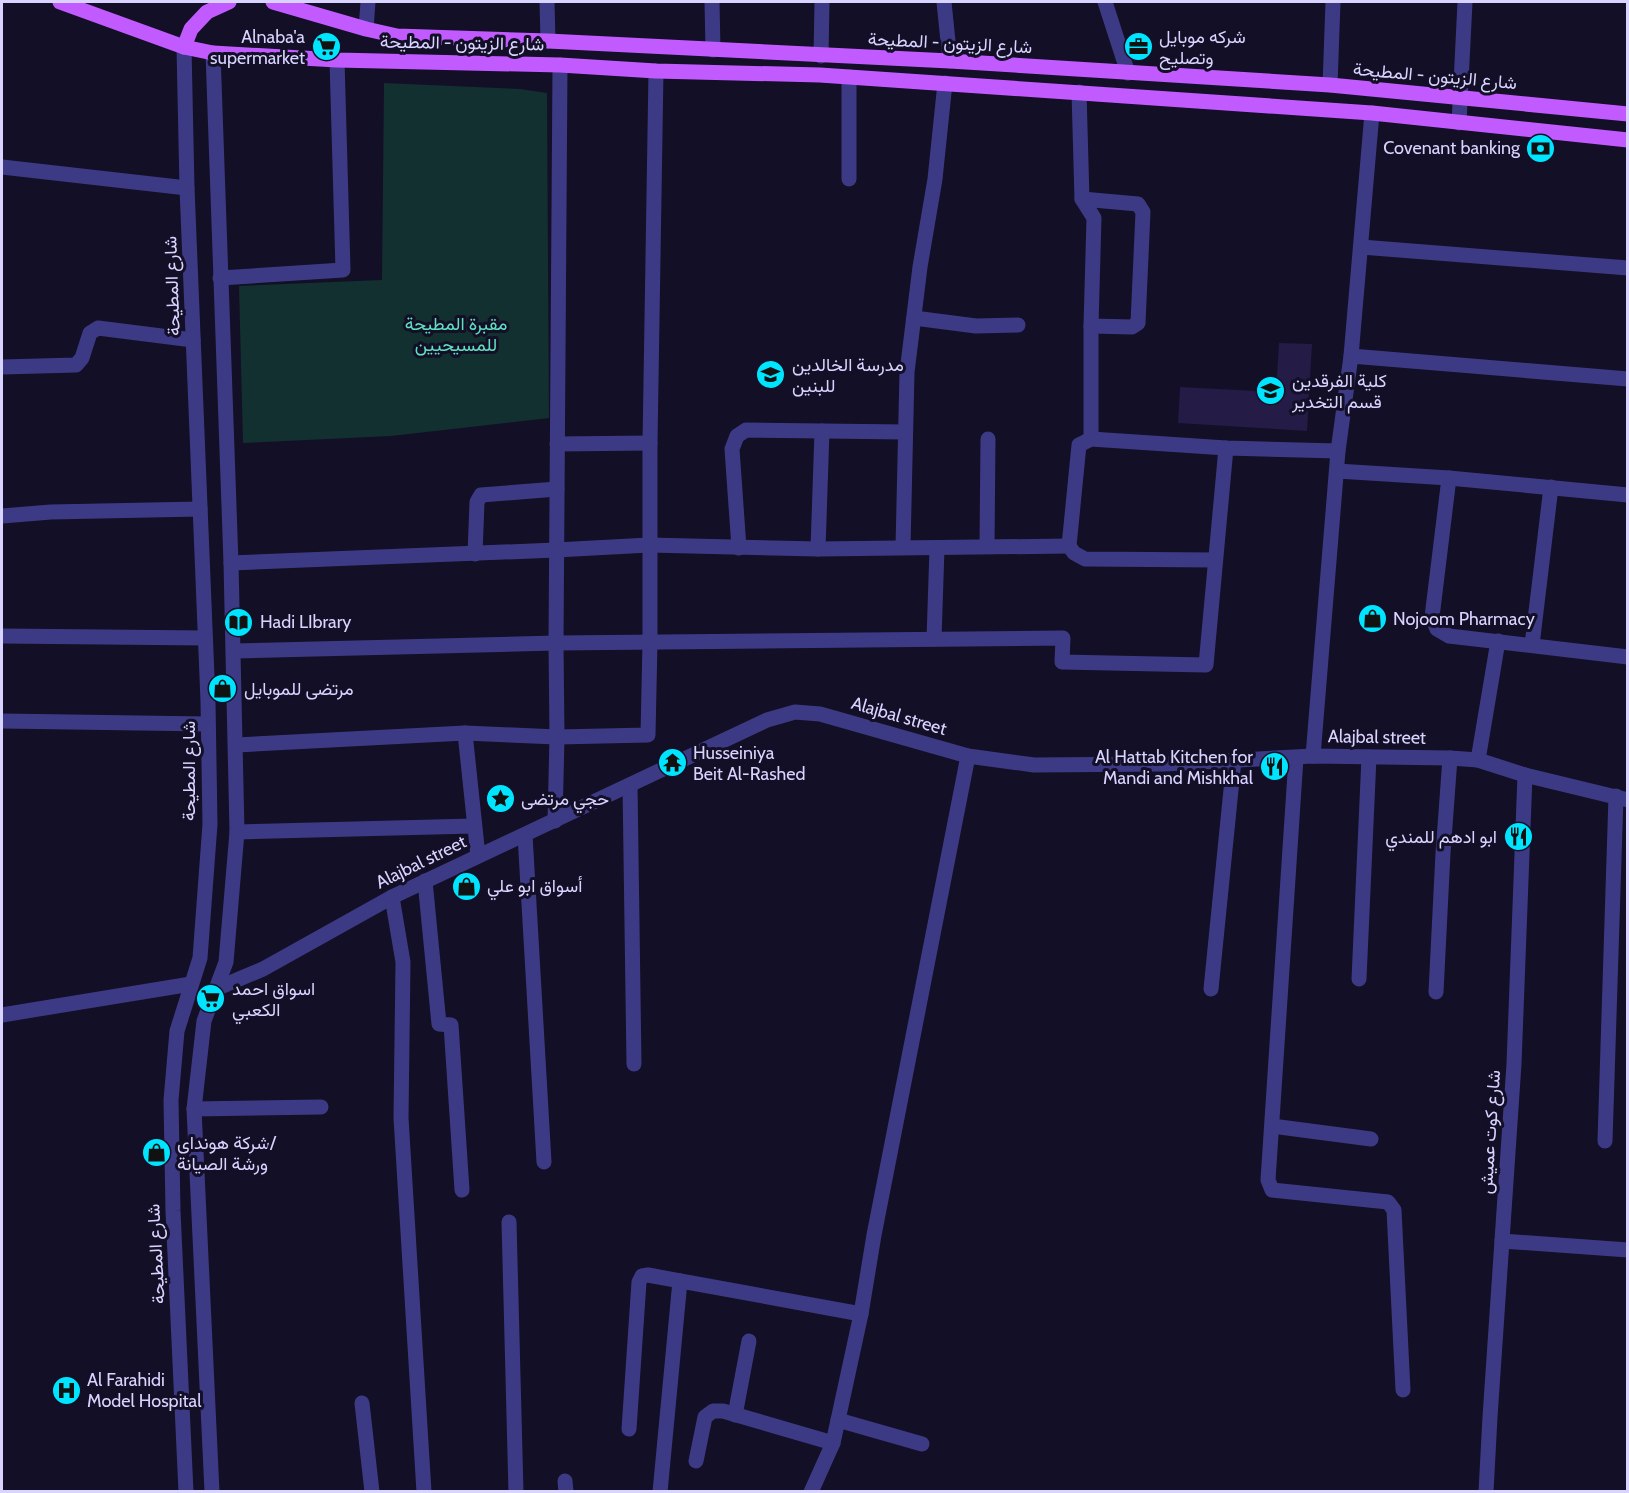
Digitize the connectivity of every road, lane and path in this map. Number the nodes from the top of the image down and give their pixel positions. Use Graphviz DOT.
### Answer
graph roads {
  1 [pos="60,2"];
  2 [pos="227,2"];
  3 [pos="273,2"];
  4 [pos="368,2"];
  5 [pos="547,2"];
  6 [pos="712,2"];
  7 [pos="822,2"];
  8 [pos="944,2"];
  9 [pos="1105,2"];
  10 [pos="1334,2"];
  11 [pos="1465,2"];
  12 [pos="366,30"];
  13 [pos="548,41"];
  14 [pos="184,47"];
  15 [pos="713,50"];
  16 [pos="213,53"];
  17 [pos="821,56"];
  18 [pos="337,60"];
  19 [pos="950,61"];
  20 [pos="560,65"];
  21 [pos="656,71"];
  22 [pos="1128,73"];
  23 [pos="849,77"];
  24 [pos="945,83"];
  25 [pos="1330,85"];
  26 [pos="1079,92"];
  27 [pos="1462,98"];
  28 [pos="1372,113"];
  29 [pos="1628,114"];
  30 [pos="1460,123"];
  31 [pos="1628,140"];
  32 [pos="2,168"];
  33 [pos="849,179"];
  34 [pos="187,188"];
  35 [pos="1082,199"];
  36 [pos="1361,247"];
  37 [pos="1628,268"];
  38 [pos="220,278"];
  39 [pos="914,318"];
  40 [pos="1018,326"];
  41 [pos="1091,326"];
  42 [pos="193,340"];
  43 [pos="1350,356"];
  44 [pos="2,367"];
  45 [pos="1628,379"];
  46 [pos="822,431"];
  47 [pos="905,432"];
  48 [pos="988,439"];
  49 [pos="1091,439"];
  50 [pos="650,443"];
  51 [pos="557,444"];
  52 [pos="1226,448"];
  53 [pos="1338,451"];
  54 [pos="1337,471"];
  55 [pos="1449,478"];
  56 [pos="1551,487"];
  57 [pos="557,489"];
  58 [pos="1628,495"];
  59 [pos="200,509"];
  60 [pos="2,516"];
  61 [pos="649,545"];
  62 [pos="987,546"];
  63 [pos="1069,546"];
  64 [pos="903,547"];
  65 [pos="739,548"];
  66 [pos="937,548"];
  67 [pos="818,549"];
  68 [pos="556,550"];
  69 [pos="475,554"];
  70 [pos="1215,560"];
  71 [pos="231,563"];
  72 [pos="2,636"];
  73 [pos="205,638"];
  74 [pos="934,639"];
  75 [pos="1498,641"];
  76 [pos="650,642"];
  77 [pos="556,643"];
  78 [pos="1532,645"];
  79 [pos="234,651"];
  80 [pos="1628,657"];
  81 [pos="235,700"];
  82 [pos="208,701"];
  83 [pos="2,721"];
  84 [pos="208,724"];
  85 [pos="465,734"];
  86 [pos="557,737"];
  87 [pos="236,745"];
  88 [pos="968,756"];
  89 [pos="1313,756"];
  90 [pos="1369,757"];
  91 [pos="1296,758"];
  92 [pos="1450,758"];
  93 [pos="1234,760"];
  94 [pos="1478,760"];
  95 [pos="1525,775"];
  96 [pos="630,785"];
  97 [pos="1622,798"];
  98 [pos="555,821"];
  99 [pos="474,826"];
  100 [pos="237,832"];
  101 [pos="525,835"];
  102 [pos="478,856"];
  103 [pos="425,881"];
  104 [pos="392,897"];
  105 [pos="1359,979"];
  106 [pos="191,984"];
  107 [pos="218,988"];
  108 [pos="1211,989"];
  109 [pos="1436,992"];
  110 [pos="2,1015"];
  111 [pos="634,1064"];
  112 [pos="321,1107"];
  113 [pos="194,1109"];
  114 [pos="1272,1126"];
  115 [pos="1371,1139"];
  116 [pos="1605,1141"];
  117 [pos="544,1162"];
  118 [pos="462,1190"];
  119 [pos="173,1211"];
  120 [pos="199,1211"];
  121 [pos="509,1222"];
  122 [pos="1502,1241"];
  123 [pos="1628,1250"];
  124 [pos="680,1281"];
  125 [pos="861,1314"];
  126 [pos="749,1341"];
  127 [pos="1403,1390"];
  128 [pos="362,1403"];
  129 [pos="735,1414"];
  130 [pos="838,1420"];
  131 [pos="629,1429"];
  132 [pos="833,1443"];
  133 [pos="922,1444"];
  134 [pos="696,1461"];
  135 [pos="186,1491"];
  136 [pos="212,1491"];
  137 [pos="372,1491"];
  138 [pos="424,1491"];
  139 [pos="516,1491"];
  140 [pos="660,1491"];
  141 [pos="811,1491"];
  142 [pos="1486,1491"];
  1 -- 14 [label="main road, شارع الزيتون - المطيحة"];
  2 -- 14 [label="main road"];
  3 -- 12 [label="main road, شارع الزيتون - المطيحة"];
  4 -- 12 [label="street"];
  5 -- 13 [label="street"];
  6 -- 15 [label="street"];
  7 -- 17 [label="street"];
  8 -- 19 [label="street"];
  9 -- 22 [label="street"];
  10 -- 25 [label="street"];
  11 -- 27 [label="street"];
  12 -- 13 [label="main road, شارع الزيتون - المطيحة"];
  13 -- 15 [label="main road, شارع الزيتون - المطيحة"];
  14 -- 16 [label="main road, شارع الزيتون - المطيحة"];
  14 -- 34 [label="street, شارع المطيحة"];
  15 -- 17 [label="main road, شارع الزيتون - المطيحة"];
  16 -- 18 [label="main road, شارع الزيتون - المطيحة"];
  16 -- 38 [label="street"];
  17 -- 19 [label="main road, شارع الزيتون - المطيحة"];
  18 -- 20 [label="main road, شارع الزيتون - المطيحة"];
  18 -- 38 [label="street"];
  19 -- 22 [label="main road, شارع الزيتون - المطيحة"];
  20 -- 21 [label="main road, شارع الزيتون - المطيحة"];
  20 -- 51 [label="street"];
  21 -- 23 [label="main road, شارع الزيتون - المطيحة"];
  21 -- 50 [label="street"];
  22 -- 25 [label="main road, شارع الزيتون - المطيحة"];
  23 -- 24 [label="main road, شارع الزيتون - المطيحة"];
  23 -- 33 [label="street"];
  24 -- 26 [label="main road, شارع الزيتون - المطيحة"];
  24 -- 39 [label="street"];
  25 -- 27 [label="main road, شارع الزيتون - المطيحة"];
  26 -- 28 [label="main road, شارع الزيتون - المطيحة"];
  26 -- 35 [label="street"];
  27 -- 29 [label="main road, شارع الزيتون - المطيحة"];
  27 -- 30 [label="street"];
  28 -- 30 [label="main road, شارع الزيتون - المطيحة"];
  28 -- 36 [label="street"];
  30 -- 31 [label="main road, شارع الزيتون - المطيحة"];
  32 -- 34 [label="street"];
  34 -- 42 [label="street, شارع المطيحة"];
  35 -- 41 [label="street"];
  35 -- 41 [label="street"];
  36 -- 37 [label="street"];
  36 -- 43 [label="street"];
  38 -- 71 [label="street"];
  39 -- 40 [label="street"];
  39 -- 47 [label="street"];
  41 -- 49 [label="street"];
  42 -- 44 [label="street"];
  42 -- 59 [label="street, شارع المطيحة"];
  43 -- 45 [label="street"];
  43 -- 53 [label="street"];
  46 -- 47 [label="street"];
  46 -- 65 [label="street"];
  46 -- 67 [label="street"];
  47 -- 64 [label="street"];
  48 -- 62 [label="street"];
  49 -- 52 [label="street"];
  49 -- 63 [label="street"];
  50 -- 51 [label="street"];
  50 -- 61 [label="street"];
  51 -- 57 [label="street"];
  52 -- 53 [label="street"];
  52 -- 70 [label="street"];
  53 -- 54 [label="street"];
  54 -- 55 [label="street"];
  54 -- 89 [label="street"];
  55 -- 56 [label="street"];
  55 -- 75 [label="street"];
  56 -- 58 [label="street"];
  56 -- 78 [label="street"];
  57 -- 68 [label="street"];
  57 -- 69 [label="street"];
  59 -- 60 [label="street"];
  59 -- 73 [label="street, شارع المطيحة"];
  61 -- 65 [label="street"];
  61 -- 68 [label="street"];
  61 -- 76 [label="street"];
  62 -- 63 [label="street"];
  62 -- 66 [label="street"];
  63 -- 70 [label="street"];
  64 -- 66 [label="street"];
  64 -- 67 [label="street"];
  65 -- 67 [label="street"];
  66 -- 74 [label="street"];
  68 -- 69 [label="street"];
  68 -- 77 [label="street"];
  69 -- 71 [label="street"];
  70 -- 74 [label="street"];
  71 -- 79 [label="street"];
  72 -- 73 [label="street"];
  73 -- 82 [label="street, شارع المطيحة"];
  74 -- 76 [label="street"];
  75 -- 78 [label="street"];
  75 -- 94 [label="street"];
  76 -- 77 [label="street"];
  76 -- 86 [label="street"];
  77 -- 79 [label="street"];
  77 -- 86 [label="street"];
  78 -- 80 [label="street"];
  79 -- 81 [label="street"];
  81 -- 82 [label="street"];
  81 -- 87 [label="street"];
  82 -- 84 [label="street, شارع المطيحة"];
  83 -- 84 [label="street"];
  84 -- 106 [label="street, شارع المطيحة"];
  85 -- 86 [label="street"];
  85 -- 87 [label="street"];
  85 -- 99 [label="street"];
  86 -- 98 [label="street"];
  87 -- 100 [label="street"];
  88 -- 93 [label="street, Alajbal street"];
  88 -- 96 [label="street, Alajbal street"];
  88 -- 125 [label="street"];
  89 -- 90 [label="street, Alajbal street"];
  89 -- 91 [label="street, Alajbal street"];
  90 -- 92 [label="street, Alajbal street"];
  90 -- 105 [label="street"];
  91 -- 93 [label="street, Alajbal street"];
  91 -- 114 [label="street"];
  92 -- 94 [label="street, Alajbal street"];
  92 -- 109 [label="street"];
  93 -- 108 [label="street"];
  94 -- 95 [label="street, Alajbal street"];
  95 -- 97 [label="street, Alajbal street"];
  95 -- 122 [label="street, شارع كوت عميش"];
  96 -- 98 [label="street, Alajbal street"];
  96 -- 111 [label="street"];
  97 -- 116 [label="street"];
  98 -- 101 [label="street, Alajbal street"];
  99 -- 100 [label="street"];
  99 -- 102 [label="street"];
  100 -- 107 [label="street"];
  101 -- 102 [label="street, Alajbal street"];
  101 -- 117 [label="street"];
  102 -- 103 [label="street, Alajbal street"];
  103 -- 104 [label="street, Alajbal street"];
  103 -- 118 [label="street"];
  104 -- 107 [label="street, Alajbal street"];
  104 -- 138 [label="street"];
  106 -- 110 [label="street"];
  106 -- 119 [label="street, شارع المطيحة"];
  107 -- 113 [label="street"];
  112 -- 113 [label="street"];
  113 -- 120 [label="street"];
  114 -- 115 [label="street"];
  114 -- 127 [label="street"];
  119 -- 120 [label="street"];
  119 -- 135 [label="street, شارع المطيحة"];
  120 -- 136 [label="street"];
  121 -- 139 [label="street"];
  122 -- 123 [label="street"];
  122 -- 142 [label="street, شارع كوت عميش"];
  124 -- 125 [label="street"];
  124 -- 131 [label="street"];
  124 -- 140 [label="street"];
  125 -- 130 [label="street"];
  126 -- 129 [label="street"];
  128 -- 137 [label="street"];
  129 -- 132 [label="street"];
  129 -- 134 [label="street"];
  130 -- 132 [label="street"];
  130 -- 133 [label="street"];
  132 -- 141 [label="street"];
}
